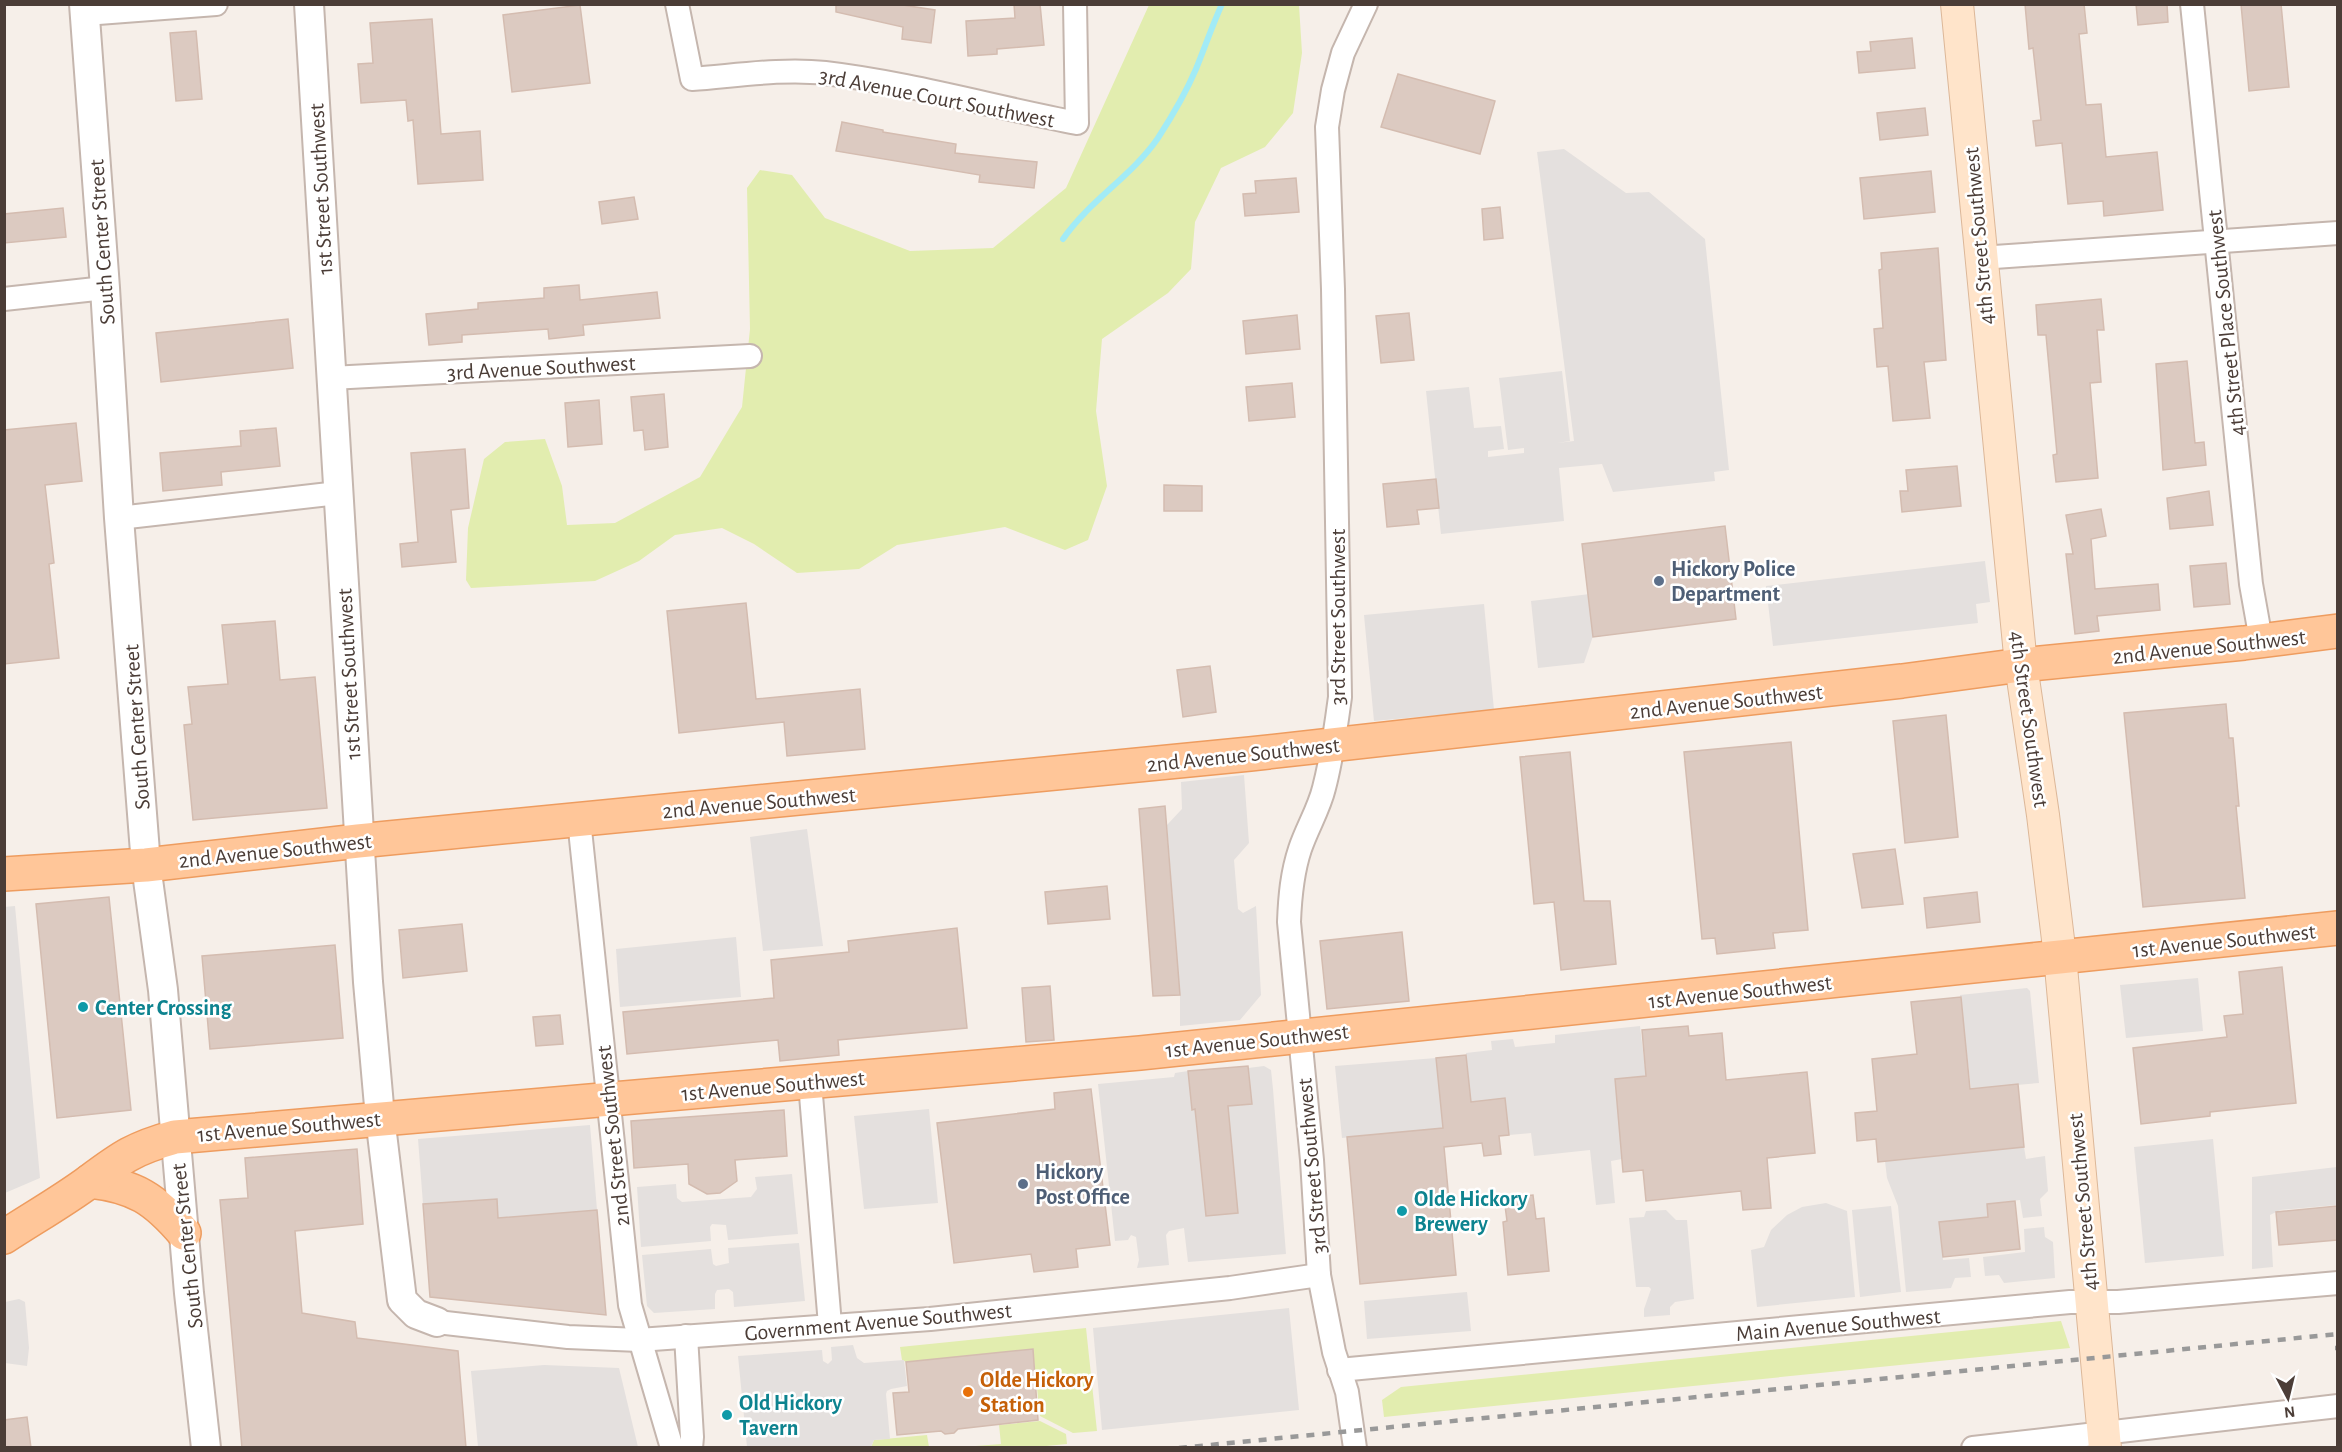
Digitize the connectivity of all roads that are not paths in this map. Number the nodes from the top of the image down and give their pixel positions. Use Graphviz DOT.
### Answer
graph roads {
  1 [pos="216,4"];
  2 [pos="309,4"];
  3 [pos="677,4"];
  4 [pos="1075,4"];
  5 [pos="1366,4"];
  6 [pos="1957,4"];
  7 [pos="2192,4"];
  8 [pos="84,9"];
  9 [pos="2337,233"];
  10 [pos="2217,241"];
  11 [pos="1980,258"];
  12 [pos="105,288"];
  13 [pos="4,299"];
  14 [pos="750,357"];
  15 [pos="331,378"];
  16 [pos="338,493"];
  17 [pos="119,518"];
  18 [pos="2337,631"];
  19 [pos="2261,640"];
  20 [pos="2021,665"];
  21 [pos="1334,744"];
  22 [pos="579,820"];
  23 [pos="358,842"];
  24 [pos="146,865"];
  25 [pos="4,874"];
  26 [pos="2337,928"];
  27 [pos="2060,956"];
  28 [pos="1300,1035"];
  29 [pos="810,1083"];
  30 [pos="607,1099"];
  31 [pos="380,1117"];
  32 [pos="175,1137"];
  33 [pos="90,1181"];
  34 [pos="184,1233"];
  35 [pos="4,1237"];
  36 [pos="1319,1275"];
  37 [pos="2337,1283"];
  38 [pos="2090,1302"];
  39 [pos="437,1322"];
  40 [pos="830,1325"];
  41 [pos="686,1336"];
  42 [pos="639,1340"];
  43 [pos="1339,1370"];
  44 [pos="2337,1406"];
  45 [pos="2104,1441"];
  46 [pos="206,1448"];
  47 [pos="672,1448"];
  48 [pos="691,1448"];
  49 [pos="1355,1448"];
  50 [pos="1973,1448"];
  1 -- 8 [label="street"];
  2 -- 15 [label="street, 1st Street Southwest"];
  3 -- 4 [label="street, 3rd Avenue Court Southwest"];
  5 -- 21 [label="street, 3rd Street Southwest"];
  6 -- 11 [label="main road, 4th Street Southwest"];
  7 -- 10 [label="street, 4th Street Place Southwest"];
  8 -- 12 [label="street, South Center Street"];
  9 -- 10 [label="street"];
  10 -- 11 [label="street"];
  10 -- 19 [label="street, 4th Street Place Southwest"];
  11 -- 20 [label="main road, 4th Street Southwest"];
  12 -- 13 [label="street"];
  12 -- 17 [label="street, South Center Street"];
  14 -- 15 [label="street, 3rd Avenue Southwest"];
  15 -- 16 [label="street, 1st Street Southwest"];
  16 -- 17 [label="street"];
  16 -- 23 [label="street, 1st Street Southwest"];
  17 -- 24 [label="street, South Center Street"];
  18 -- 19 [label="main road, 2nd Avenue Southwest"];
  19 -- 20 [label="main road, 2nd Avenue Southwest"];
  20 -- 21 [label="main road, 2nd Avenue Southwest"];
  20 -- 27 [label="main road, 4th Street Southwest"];
  21 -- 22 [label="main road, 2nd Avenue Southwest"];
  21 -- 28 [label="street, 3rd Street Southwest"];
  22 -- 23 [label="main road, 2nd Avenue Southwest"];
  22 -- 30 [label="street, 2nd Street Southwest"];
  23 -- 24 [label="main road, 2nd Avenue Southwest"];
  23 -- 31 [label="street, 1st Street Southwest"];
  24 -- 25 [label="main road, 2nd Avenue Southwest"];
  24 -- 32 [label="street, South Center Street"];
  26 -- 27 [label="main road, 1st Avenue Southwest"];
  27 -- 28 [label="main road, 1st Avenue Southwest"];
  27 -- 38 [label="main road, 4th Street Southwest"];
  28 -- 29 [label="main road, 1st Avenue Southwest"];
  28 -- 36 [label="street, 3rd Street Southwest"];
  29 -- 30 [label="main road, 1st Avenue Southwest"];
  29 -- 40 [label="street"];
  30 -- 31 [label="main road, 1st Avenue Southwest"];
  30 -- 42 [label="street, 2nd Street Southwest"];
  31 -- 32 [label="main road, 1st Avenue Southwest"];
  31 -- 39 [label="street, 1st Street Southwest"];
  32 -- 33 [label="main road, 1st Avenue Southwest"];
  32 -- 34 [label="street, South Center Street"];
  33 -- 34 [label="main road"];
  33 -- 35 [label="main road, 1st Avenue Southwest"];
  34 -- 46 [label="street, South Center Street"];
  36 -- 40 [label="street, Government Avenue Southwest"];
  36 -- 43 [label="street, 3rd Street Southwest"];
  37 -- 38 [label="street, Main Avenue Southwest"];
  38 -- 43 [label="street, Main Avenue Southwest"];
  38 -- 45 [label="main road, 4th Street Southwest"];
  39 -- 42 [label="street, Government Avenue Southwest"];
  40 -- 41 [label="street, Government Avenue Southwest"];
  41 -- 42 [label="street, Government Avenue Southwest"];
  41 -- 48 [label="street"];
  42 -- 47 [label="street, 2nd Street Southwest"];
  43 -- 49 [label="street, 3rd Street Southwest"];
  44 -- 45 [label="street"];
  45 -- 50 [label="street"];
}
